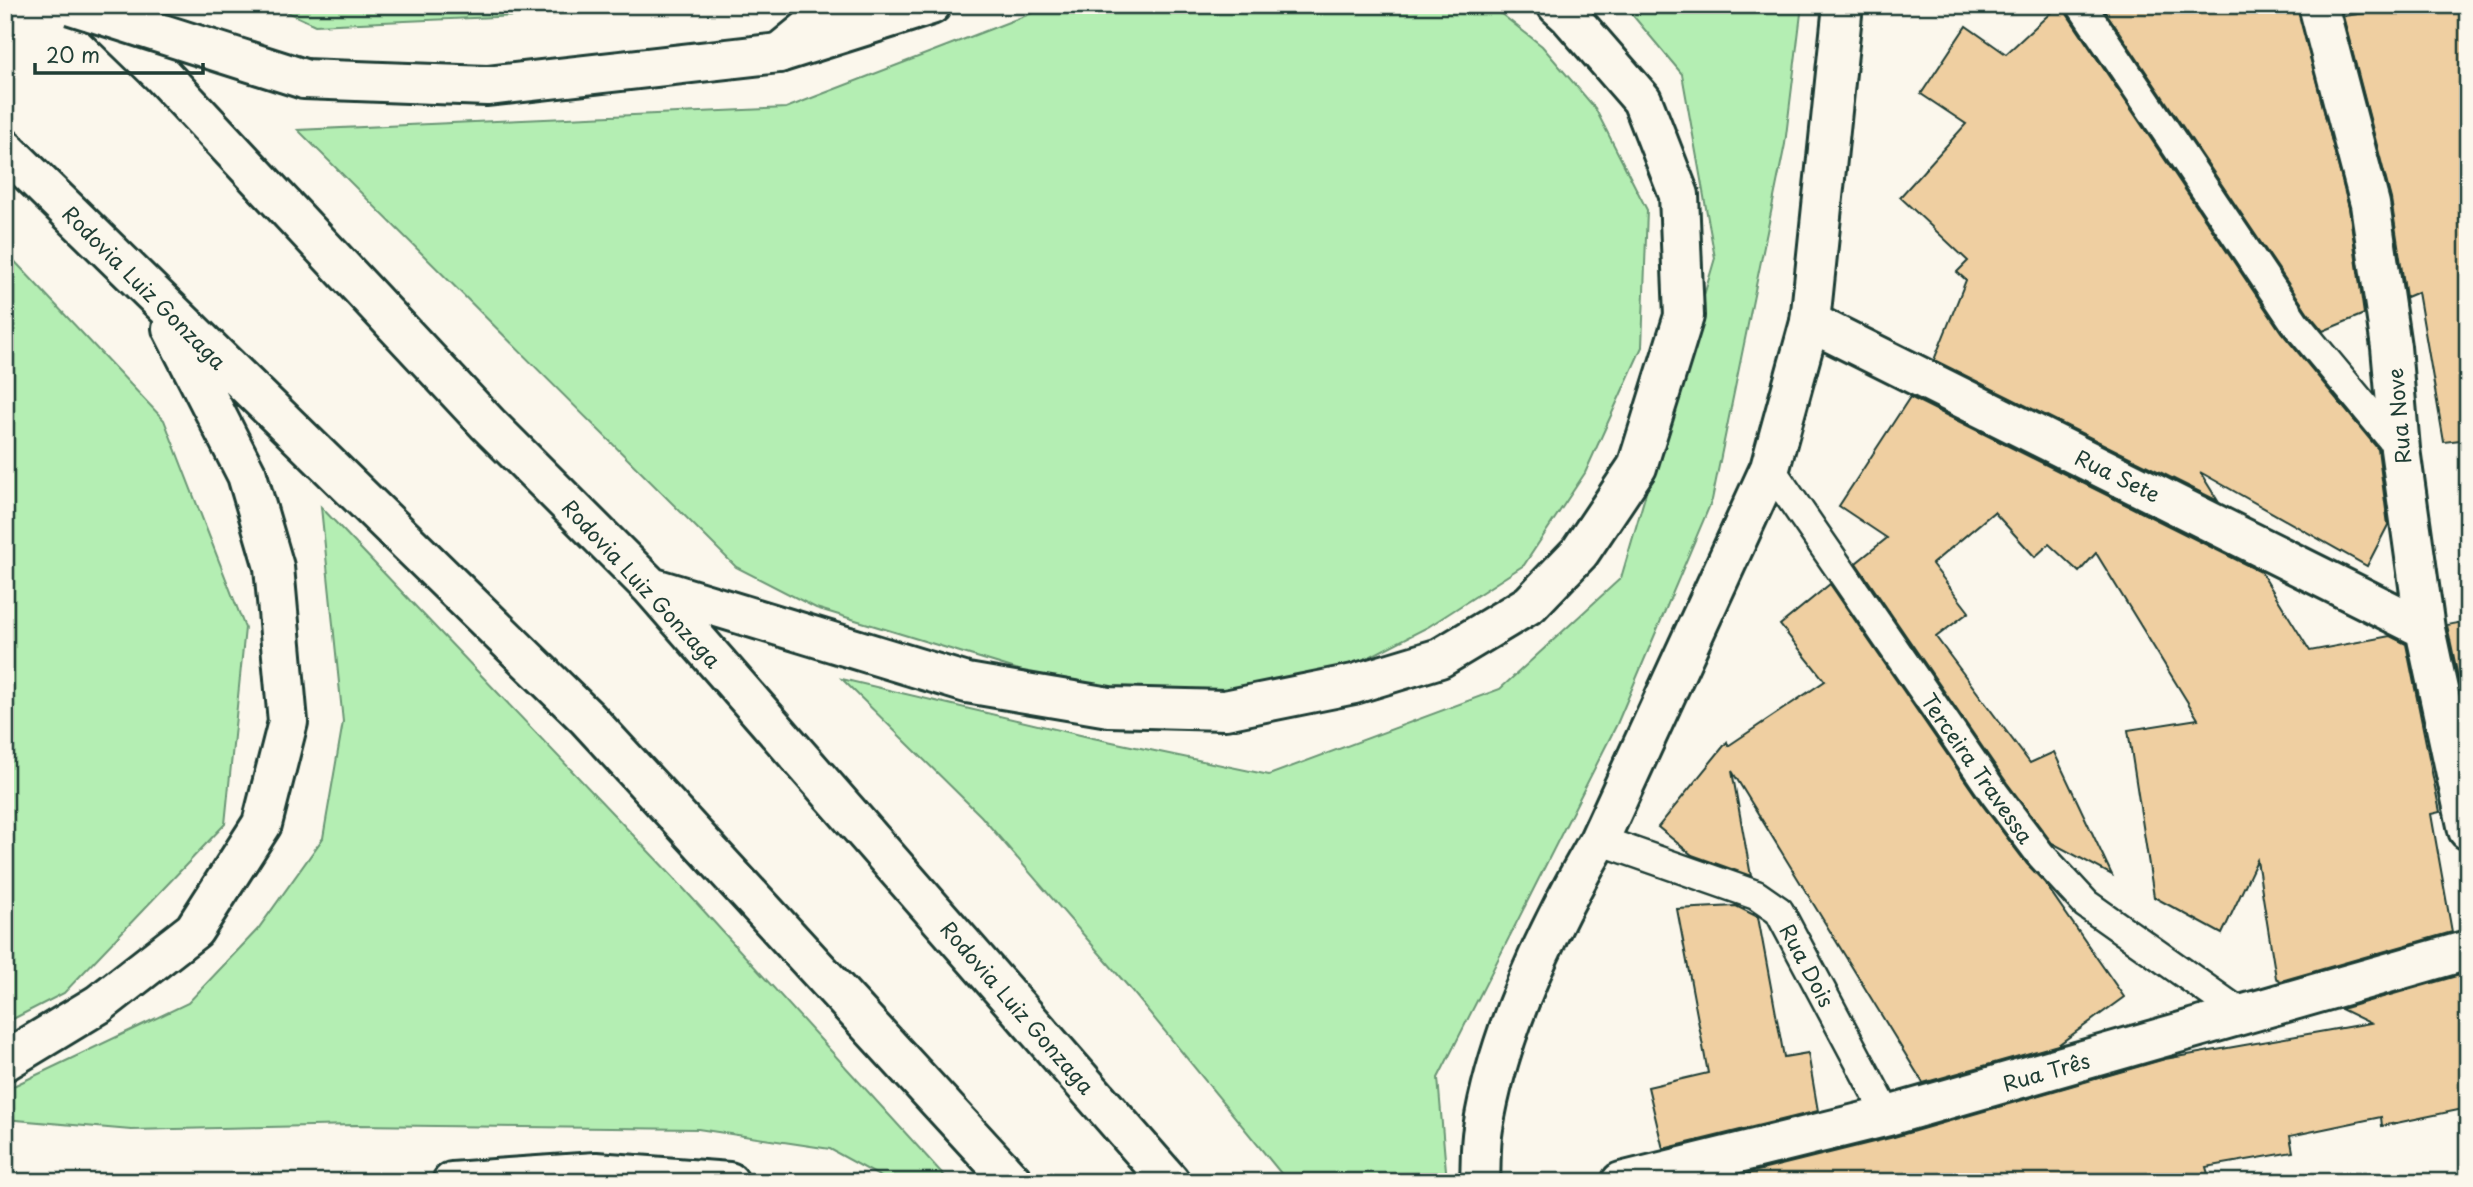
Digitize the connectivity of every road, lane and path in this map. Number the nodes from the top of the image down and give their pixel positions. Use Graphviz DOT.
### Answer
graph roads {
  1 [pos="71,5"];
  2 [pos="90,5"];
  3 [pos="838,5"];
  4 [pos="930,5"];
  5 [pos="1557,5"];
  6 [pos="1843,5"];
  7 [pos="2081,5"];
  8 [pos="2318,5"];
  9 [pos="779,53"];
  10 [pos="5,149"];
  11 [pos="159,301"];
  12 [pos="1810,322"];
  13 [pos="2400,449"];
  14 [pos="1770,468"];
  15 [pos="651,587"];
  16 [pos="2425,629"];
  17 [pos="2468,830"];
  18 [pos="1599,840"];
  19 [pos="2468,950"];
  20 [pos="2243,1015"];
  21 [pos="5,1061"];
  22 [pos="1888,1116"];
  23 [pos="452,1182"];
  24 [pos="729,1182"];
  25 [pos="1013,1182"];
  26 [pos="1170,1182"];
  27 [pos="1480,1182"];
  28 [pos="1621,1182"];
  1 -- 9 [label="main road, bridge"];
  2 -- 15 [label="main road, Rodovia Luiz Gonzaga"];
  3 -- 9 [label="main road"];
  4 -- 9 [label="main road"];
  5 -- 15 [label="main road"];
  6 -- 12 [label="main road"];
  7 -- 13 [label="lane"];
  8 -- 13 [label="main road, Rua Nove"];
  10 -- 11 [label="main road, Rodovia Luiz Gonzaga"];
  11 -- 21 [label="main road"];
  11 -- 25 [label="main road, Rodovia Luiz Gonzaga"];
  12 -- 14 [label="main road"];
  12 -- 16 [label="main road, Rua Sete"];
  13 -- 16 [label="main road, Rua Nove"];
  14 -- 18 [label="main road"];
  14 -- 20 [label="lane, Terceira Travessa"];
  15 -- 26 [label="main road, Rodovia Luiz Gonzaga"];
  16 -- 17 [label="main road, Rua Nove"];
  18 -- 22 [label="lane, Rua Dois"];
  18 -- 27 [label="main road"];
  19 -- 20 [label="main road, Rua Três"];
  20 -- 22 [label="main road, Rua Três"];
  22 -- 28 [label="main road, Rua Três"];
  23 -- 24 [label="main road"];
}
